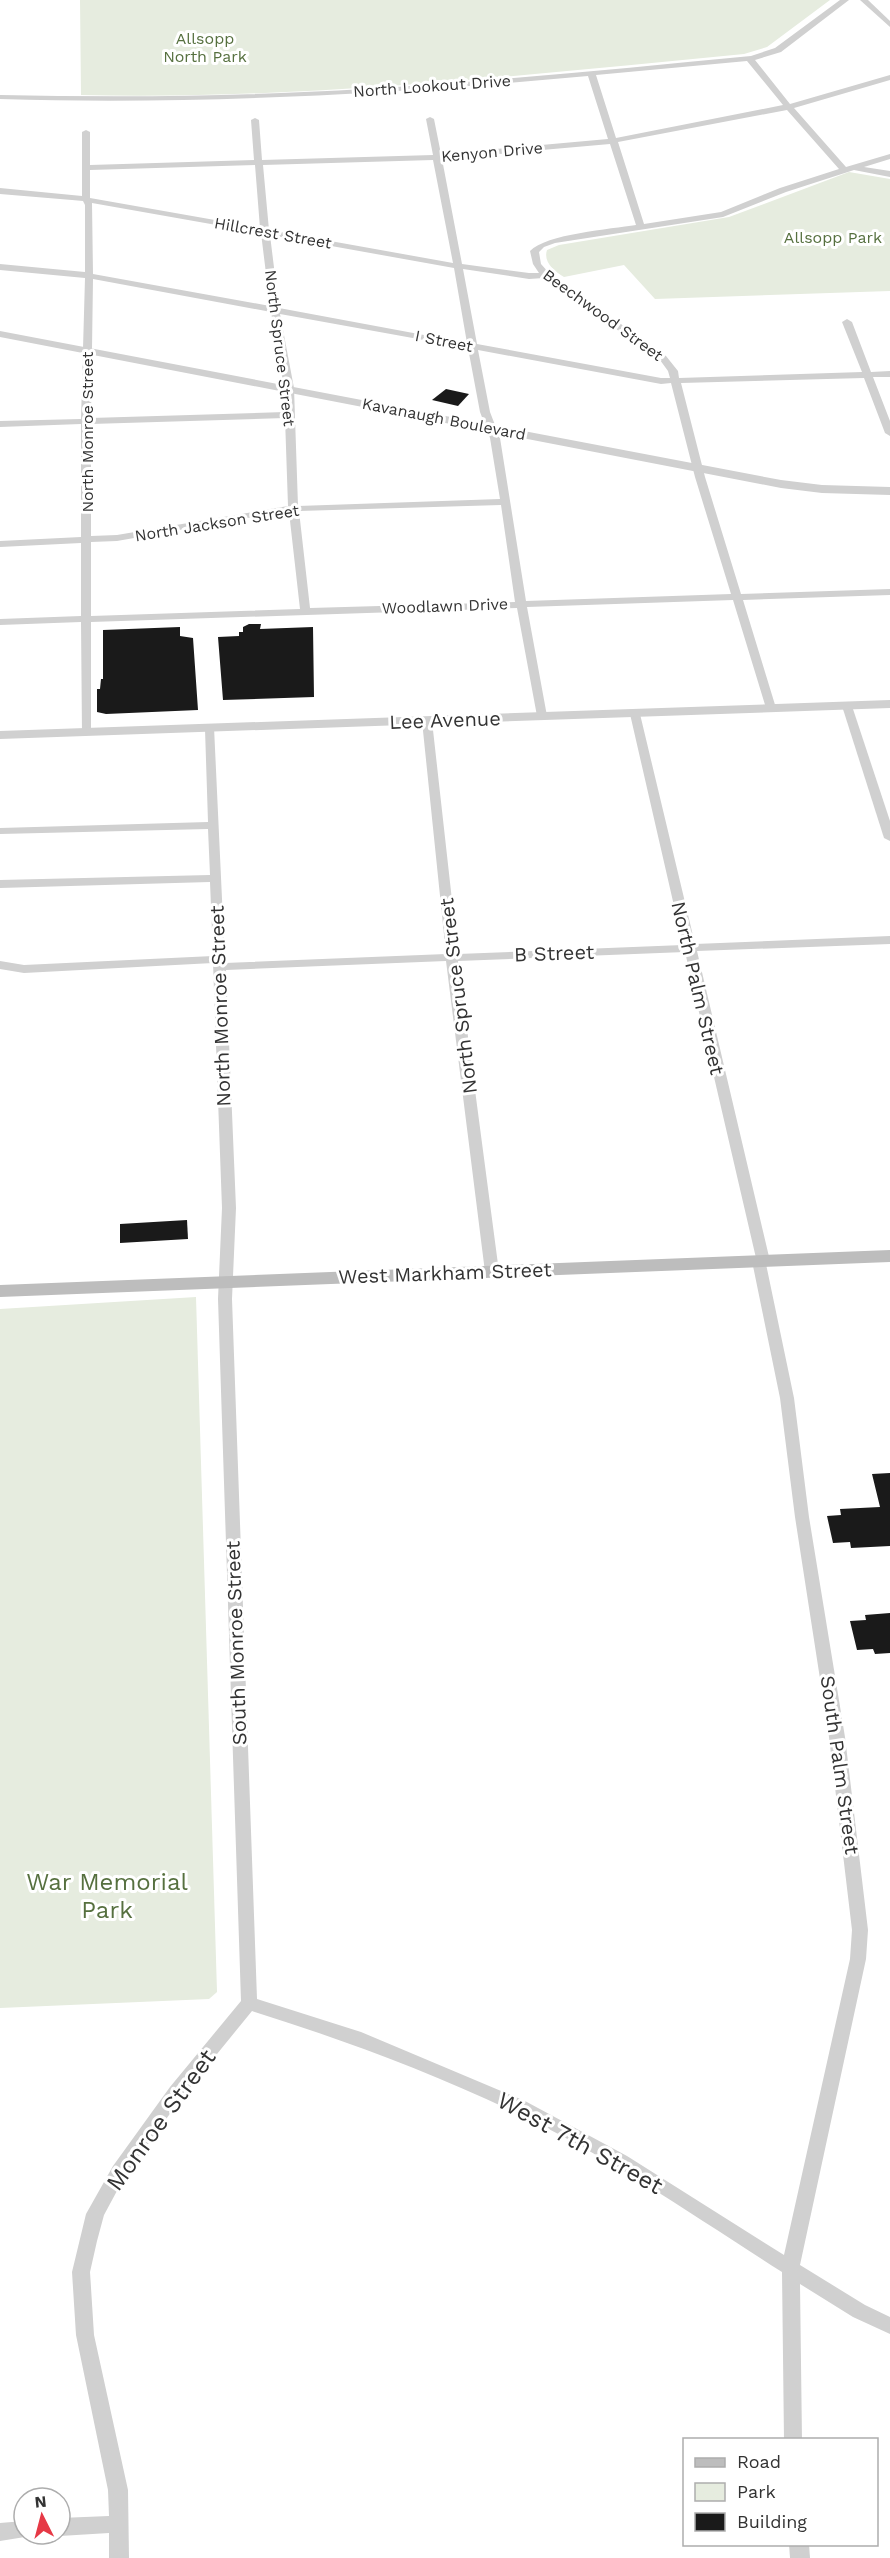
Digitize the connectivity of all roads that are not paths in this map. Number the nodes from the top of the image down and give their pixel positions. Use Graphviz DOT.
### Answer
graph roads {
  1 [pos="845,0"];
  2 [pos="864,0"];
  3 [pos="890,25"];
  4 [pos="749,58"];
  5 [pos="591,72"];
  6 [pos="890,77"];
  7 [pos="0,97"];
  8 [pos="789,107"];
  9 [pos="430,119"];
  10 [pos="255,120"];
  11 [pos="86,132"];
  12 [pos="612,141"];
  13 [pos="890,156"];
  14 [pos="437,157"];
  15 [pos="258,163"];
  16 [pos="86,168"];
  17 [pos="848,169"];
  18 [pos="890,174"];
  19 [pos="0,191"];
  20 [pos="86,200"];
  21 [pos="641,227"];
  22 [pos="265,232"];
  23 [pos="457,266"];
  24 [pos="0,267"];
  25 [pos="546,275"];
  26 [pos="89,276"];
  27 [pos="275,310"];
  28 [pos="847,322"];
  29 [pos="0,334"];
  30 [pos="473,347"];
  31 [pos="88,350"];
  32 [pos="868,374"];
  33 [pos="890,374"];
  34 [pos="675,381"];
  35 [pos="289,388"];
  36 [pos="291,414"];
  37 [pos="86,421"];
  38 [pos="0,424"];
  39 [pos="490,428"];
  40 [pos="890,434"];
  41 [pos="697,468"];
  42 [pos="890,491"];
  43 [pos="506,502"];
  44 [pos="295,509"];
  45 [pos="86,540"];
  46 [pos="0,544"];
  47 [pos="890,592"];
  48 [pos="736,597"];
  49 [pos="521,604"];
  50 [pos="305,611"];
  51 [pos="86,619"];
  52 [pos="0,622"];
  53 [pos="890,704"];
  54 [pos="847,706"];
  55 [pos="771,708"];
  56 [pos="635,714"];
  57 [pos="543,716"];
  58 [pos="427,721"];
  59 [pos="210,729"];
  60 [pos="86,732"];
  61 [pos="0,735"];
  62 [pos="214,825"];
  63 [pos="0,831"];
  64 [pos="890,838"];
  65 [pos="215,878"];
  66 [pos="0,884"];
  67 [pos="890,940"];
  68 [pos="689,948"];
  69 [pos="452,958"];
  70 [pos="218,963"];
  71 [pos="0,965"];
  72 [pos="890,1256"];
  73 [pos="761,1261"];
  74 [pos="492,1272"];
  75 [pos="226,1282"];
  76 [pos="0,1291"];
  77 [pos="249,2003"];
  78 [pos="791,2266"];
  79 [pos="890,2326"];
  80 [pos="793,2438"];
  81 [pos="120,2524"];
  82 [pos="72,2527"];
  83 [pos="119,2558"];
  1 -- 4 [label="street, North Lookout Drive"];
  2 -- 3 [label="street"];
  4 -- 5 [label="street, North Lookout Drive"];
  4 -- 8 [label="street"];
  5 -- 7 [label="street, North Lookout Drive"];
  5 -- 12 [label="street"];
  6 -- 8 [label="street, Kenyon Drive"];
  8 -- 12 [label="street, Kenyon Drive"];
  8 -- 17 [label="street"];
  9 -- 14 [label="street"];
  10 -- 15 [label="street, North Spruce Street"];
  11 -- 16 [label="street, North Monroe Street"];
  12 -- 14 [label="street, Kenyon Drive"];
  12 -- 21 [label="street"];
  13 -- 17 [label="street"];
  14 -- 15 [label="street, Kenyon Drive"];
  14 -- 23 [label="street"];
  15 -- 16 [label="street, Kenyon Drive"];
  15 -- 22 [label="street, North Spruce Street"];
  16 -- 20 [label="street, North Monroe Street"];
  17 -- 18 [label="street"];
  17 -- 21 [label="street"];
  19 -- 20 [label="street, Hillcrest Street"];
  20 -- 22 [label="street, Hillcrest Street"];
  20 -- 26 [label="street, North Monroe Street"];
  21 -- 25 [label="street, Beechwood Street"];
  22 -- 23 [label="street, Hillcrest Street"];
  22 -- 27 [label="street, North Spruce Street"];
  23 -- 25 [label="street, Hillcrest Street"];
  23 -- 30 [label="street"];
  24 -- 26 [label="street, I Street"];
  25 -- 34 [label="street, Beechwood Street"];
  26 -- 27 [label="street, I Street"];
  26 -- 31 [label="street, North Monroe Street"];
  27 -- 30 [label="street, I Street"];
  27 -- 35 [label="street, North Spruce Street"];
  28 -- 32 [label="street"];
  29 -- 31 [label="street, Kavanaugh Boulevard"];
  30 -- 34 [label="street, I Street"];
  30 -- 39 [label="street"];
  31 -- 35 [label="street, Kavanaugh Boulevard"];
  31 -- 37 [label="street, North Monroe Street"];
  32 -- 33 [label="street, I Street"];
  32 -- 34 [label="street, I Street"];
  32 -- 40 [label="street"];
  34 -- 41 [label="street, Beechwood Street"];
  35 -- 36 [label="street, North Spruce Street"];
  35 -- 39 [label="street, Kavanaugh Boulevard"];
  36 -- 37 [label="street"];
  36 -- 44 [label="street, North Spruce Street"];
  37 -- 38 [label="street"];
  37 -- 45 [label="street, North Monroe Street"];
  39 -- 41 [label="street, Kavanaugh Boulevard"];
  39 -- 43 [label="street"];
  41 -- 42 [label="street, Kavanaugh Boulevard"];
  41 -- 48 [label="street, Beechwood Street"];
  43 -- 44 [label="street, North Jackson Street"];
  43 -- 49 [label="street"];
  44 -- 45 [label="street, North Jackson Street"];
  44 -- 50 [label="street, North Spruce Street"];
  45 -- 46 [label="street, North Jackson Street"];
  45 -- 51 [label="street, North Monroe Street"];
  47 -- 48 [label="street, Woodlawn Drive"];
  48 -- 49 [label="street, Woodlawn Drive"];
  48 -- 55 [label="street, Beechwood Street"];
  49 -- 50 [label="street, Woodlawn Drive"];
  49 -- 57 [label="street"];
  50 -- 51 [label="street, Woodlawn Drive"];
  51 -- 52 [label="street, Woodlawn Drive"];
  51 -- 60 [label="street, North Monroe Street"];
  53 -- 54 [label="street, Lee Avenue"];
  54 -- 55 [label="street, Lee Avenue"];
  54 -- 64 [label="street"];
  55 -- 56 [label="street, Lee Avenue"];
  56 -- 57 [label="street, Lee Avenue"];
  56 -- 68 [label="street, North Palm Street"];
  57 -- 58 [label="street, Lee Avenue"];
  58 -- 59 [label="street, Lee Avenue"];
  58 -- 69 [label="street, North Spruce Street"];
  59 -- 60 [label="street, Lee Avenue"];
  59 -- 62 [label="street, North Monroe Street"];
  60 -- 61 [label="street, Lee Avenue"];
  62 -- 63 [label="street"];
  62 -- 65 [label="street, North Monroe Street"];
  65 -- 66 [label="street"];
  65 -- 70 [label="street, North Monroe Street"];
  67 -- 68 [label="street, B Street"];
  68 -- 69 [label="street, B Street"];
  68 -- 73 [label="street, North Palm Street"];
  69 -- 70 [label="street, B Street"];
  69 -- 74 [label="street, North Spruce Street"];
  70 -- 71 [label="street, B Street"];
  70 -- 75 [label="street, North Monroe Street"];
  72 -- 73 [label="main road, West Markham Street"];
  73 -- 74 [label="main road, West Markham Street"];
  73 -- 78 [label="street, South Palm Street"];
  74 -- 75 [label="main road, West Markham Street"];
  75 -- 76 [label="main road, West Markham Street"];
  75 -- 77 [label="street, South Monroe Street"];
  77 -- 78 [label="street, West 7th Street"];
  77 -- 81 [label="street, Monroe Street"];
  78 -- 79 [label="street, West 7th Street"];
  78 -- 80 [label="street, South Palm Street"];
  81 -- 82 [label="street"];
  81 -- 83 [label="street, Monroe Street"];
}
